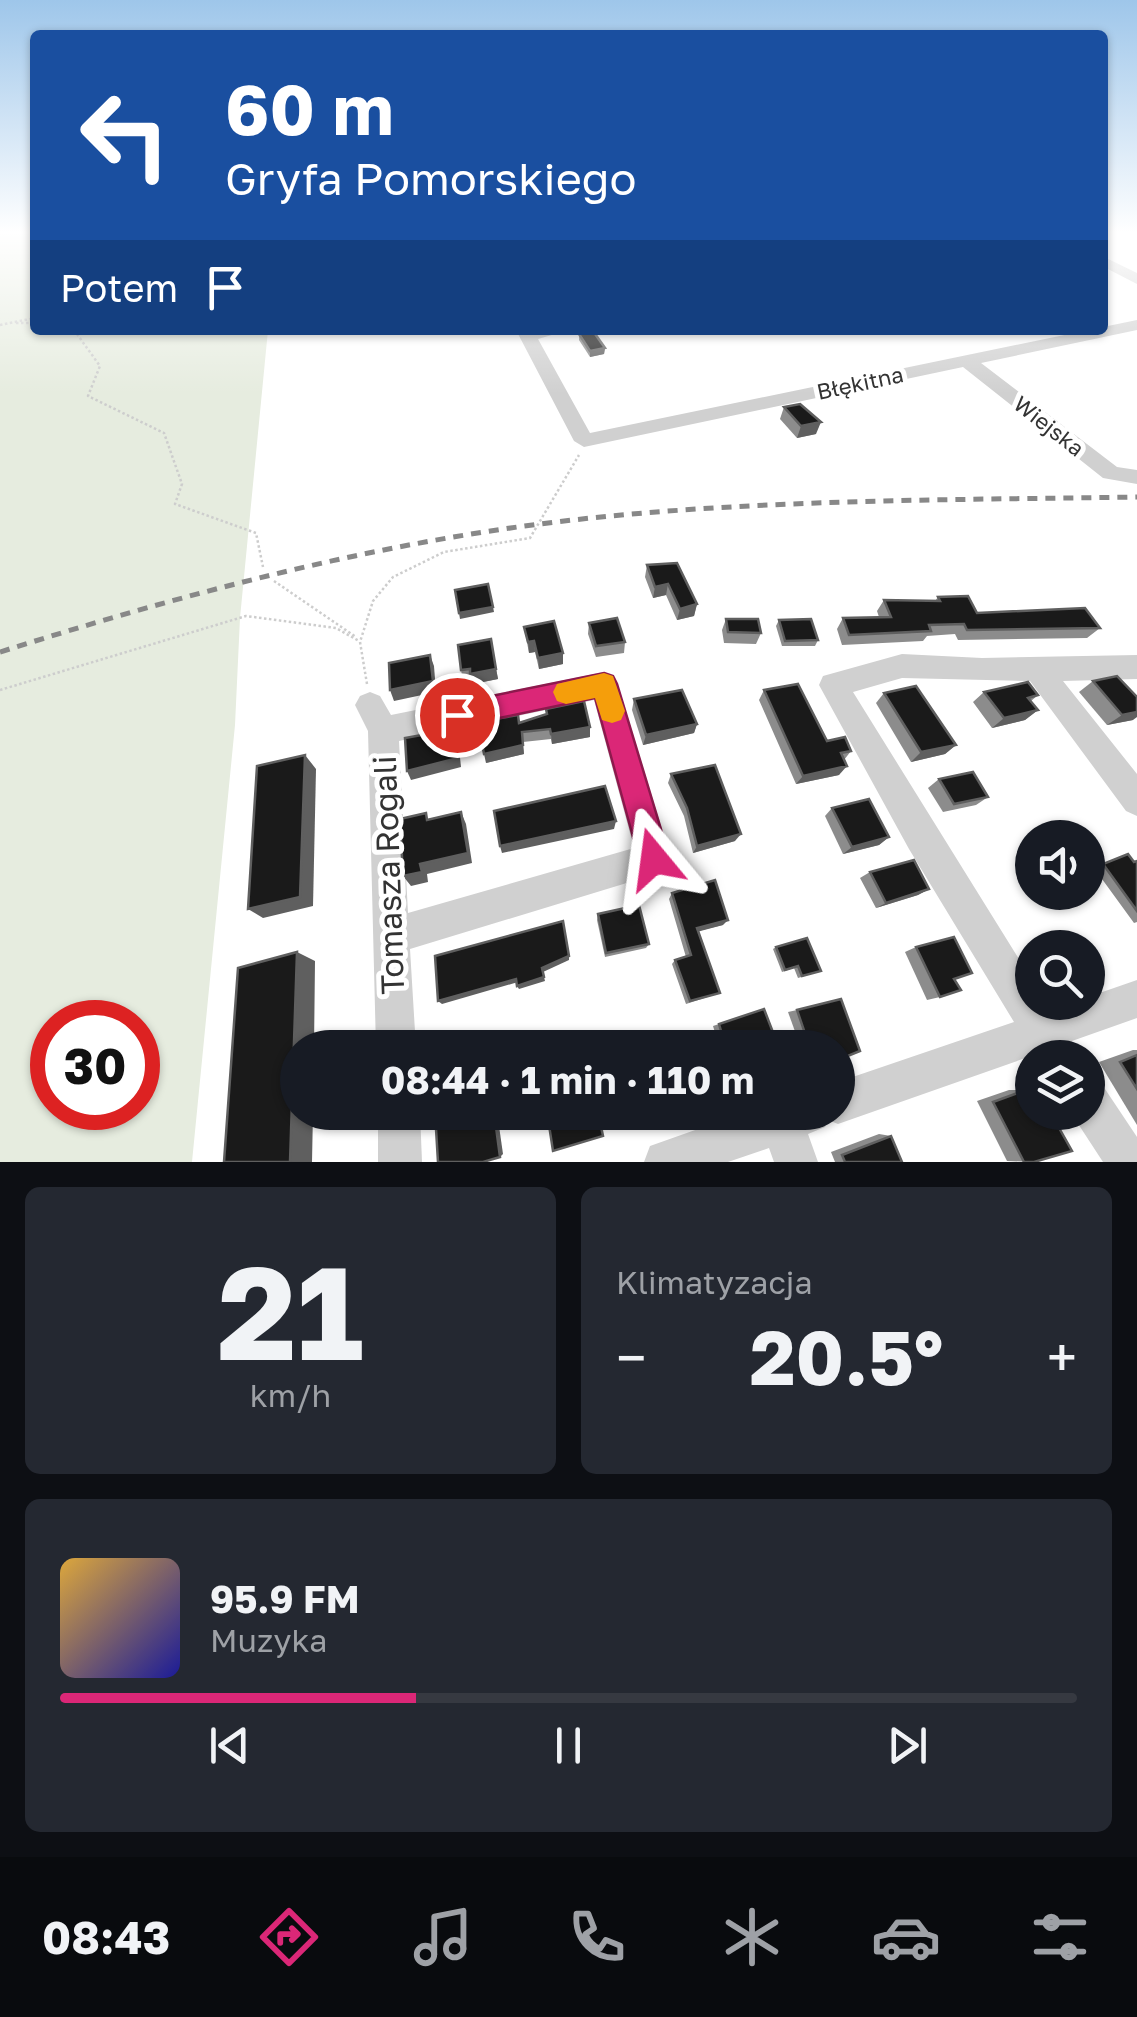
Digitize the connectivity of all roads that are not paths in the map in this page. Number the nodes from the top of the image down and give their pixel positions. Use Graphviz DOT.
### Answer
graph roads {
  1 [pos="1137,326"];
  2 [pos="1108,332"];
  3 [pos="527,335"];
  4 [pos="1094,335"];
  5 [pos="967,362"];
  6 [pos="1137,477"];
  7 [pos="1137,667"];
  8 [pos="1037,669"];
  9 [pos="1137,800"];
  10 [pos="392,936"];
  11 [pos="1137,999"];
  12 [pos="395,1030"];
  13 [pos="1047,1040"];
  14 [pos="1062,1040"];
  15 [pos="1015,1056"];
  16 [pos="855,1098"];
  17 [pos="1105,1127"];
  18 [pos="399,1130"];
  19 [pos="796,1132"];
  20 [pos="400,1162"];
  21 [pos="666,1162"];
  22 [pos="1128,1162"];
  1 -- 2 [label="street, Błękitna"];
  3 -- 5 [label="street, Błękitna"];
  4 -- 5 [label="street, Błękitna"];
  5 -- 6 [label="street, Wiejska"];
  7 -- 8 [label="street"];
  8 -- 9 [label="street"];
  8 -- 13 [label="street"];
  10 -- 10 [label="street, Tomasza Rogali"];
  10 -- 12 [label="street, Tomasza Rogali"];
  11 -- 14 [label="street"];
  15 -- 16 [label="street"];
  17 -- 22 [label="street"];
  18 -- 20 [label="street"];
  19 -- 21 [label="street"];
}
